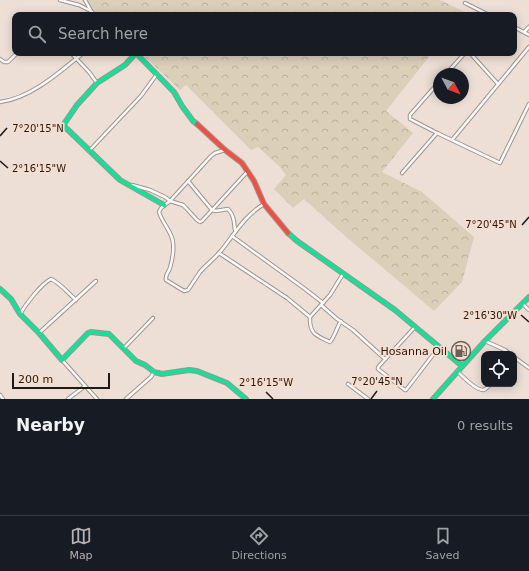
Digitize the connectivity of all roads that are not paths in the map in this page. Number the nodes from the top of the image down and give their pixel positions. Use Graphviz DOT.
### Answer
graph roads {
  1 [pos="60,0"];
  2 [pos="85,0"];
  3 [pos="465,3"];
  4 [pos="91,11"];
  5 [pos="484,12"];
  6 [pos="529,27"];
  7 [pos="517,29"];
  8 [pos="524,33"];
  9 [pos="529,35"];
  10 [pos="529,47"];
  11 [pos="14,56"];
  12 [pos="79,56"];
  13 [pos="133,56"];
  14 [pos="139,56"];
  15 [pos="462,56"];
  16 [pos="473,56"];
  17 [pos="76,58"];
  18 [pos="0,59"];
  19 [pos="451,68"];
  20 [pos="157,74"];
  21 [pos="97,83"];
  22 [pos="498,84"];
  23 [pos="433,89"];
  24 [pos="0,102"];
  25 [pos="529,104"];
  26 [pos="438,134"];
  27 [pos="452,140"];
  28 [pos="225,150"];
  29 [pos="89,151"];
  30 [pos="248,171"];
  31 [pos="402,173"];
  32 [pos="188,181"];
  33 [pos="129,185"];
  34 [pos="170,201"];
  35 [pos="264,204"];
  36 [pos="164,205"];
  37 [pos="212,210"];
  38 [pos="235,231"];
  39 [pos="232,236"];
  40 [pos="219,253"];
  41 [pos="343,274"];
  42 [pos="96,281"];
  43 [pos="0,288"];
  44 [pos="529,298"];
  45 [pos="76,300"];
  46 [pos="322,304"];
  47 [pos="523,304"];
  48 [pos="529,310"];
  49 [pos="20,314"];
  50 [pos="310,317"];
  51 [pos="154,318"];
  52 [pos="341,322"];
  53 [pos="415,327"];
  54 [pos="40,333"];
  55 [pos="485,341"];
  56 [pos="439,347"];
  57 [pos="123,349"];
  58 [pos="506,351"];
  59 [pos="385,359"];
  60 [pos="62,360"];
  61 [pos="517,360"];
  62 [pos="462,366"];
  63 [pos="529,368"];
  64 [pos="154,372"];
  65 [pos="457,372"];
  66 [pos="348,384"];
  67 [pos="85,386"];
  68 [pos="488,387"];
  69 [pos="0,395"];
  70 [pos="3,399"];
  71 [pos="68,399"];
  72 [pos="96,399"];
  73 [pos="126,399"];
  74 [pos="246,399"];
  75 [pos="368,399"];
  76 [pos="433,399"];
  1 -- 4 [label="street"];
  2 -- 4 [label="street"];
  3 -- 5 [label="street"];
  6 -- 8 [label="street"];
  7 -- 8 [label="street"];
  8 -- 9 [label="street"];
  10 -- 22 [label="street"];
  11 -- 18 [label="street"];
  12 -- 17 [label="street"];
  13 -- 21 [label="main road"];
  14 -- 20 [label="main road"];
  15 -- 19 [label="street"];
  16 -- 22 [label="street"];
  17 -- 21 [label="street"];
  17 -- 24 [label="street"];
  20 -- 28 [label="main road"];
  20 -- 29 [label="street"];
  21 -- 29 [label="main road"];
  22 -- 27 [label="street"];
  23 -- 26 [label="street"];
  25 -- 27 [label="street"];
  26 -- 27 [label="street"];
  26 -- 31 [label="street"];
  28 -- 30 [label="main road"];
  28 -- 32 [label="street"];
  29 -- 33 [label="main road"];
  30 -- 35 [label="main road"];
  30 -- 37 [label="street"];
  32 -- 34 [label="street"];
  32 -- 37 [label="street"];
  33 -- 34 [label="street"];
  33 -- 36 [label="main road"];
  34 -- 36 [label="street"];
  34 -- 37 [label="street"];
  35 -- 38 [label="street"];
  35 -- 41 [label="main road"];
  36 -- 40 [label="street"];
  37 -- 38 [label="street"];
  38 -- 39 [label="street"];
  39 -- 40 [label="street"];
  39 -- 46 [label="street"];
  40 -- 50 [label="street"];
  41 -- 46 [label="street"];
  41 -- 53 [label="main road"];
  42 -- 45 [label="street"];
  43 -- 49 [label="main road"];
  44 -- 47 [label="main road"];
  45 -- 49 [label="street"];
  45 -- 54 [label="street"];
  46 -- 50 [label="street"];
  46 -- 52 [label="street"];
  47 -- 48 [label="street"];
  47 -- 55 [label="main road"];
  49 -- 54 [label="main road"];
  50 -- 52 [label="street"];
  51 -- 57 [label="street"];
  52 -- 59 [label="street"];
  53 -- 56 [label="main road"];
  53 -- 59 [label="street"];
  54 -- 60 [label="main road"];
  55 -- 58 [label="street"];
  55 -- 62 [label="main road"];
  56 -- 59 [label="street"];
  56 -- 62 [label="main road"];
  57 -- 60 [label="main road"];
  57 -- 64 [label="main road"];
  60 -- 67 [label="street"];
  61 -- 63 [label="street"];
  62 -- 65 [label="main road"];
  64 -- 73 [label="street"];
  64 -- 74 [label="main road"];
  65 -- 68 [label="street"];
  65 -- 76 [label="main road"];
  66 -- 75 [label="street"];
  67 -- 71 [label="street"];
  67 -- 72 [label="street"];
  69 -- 70 [label="street"];
}
